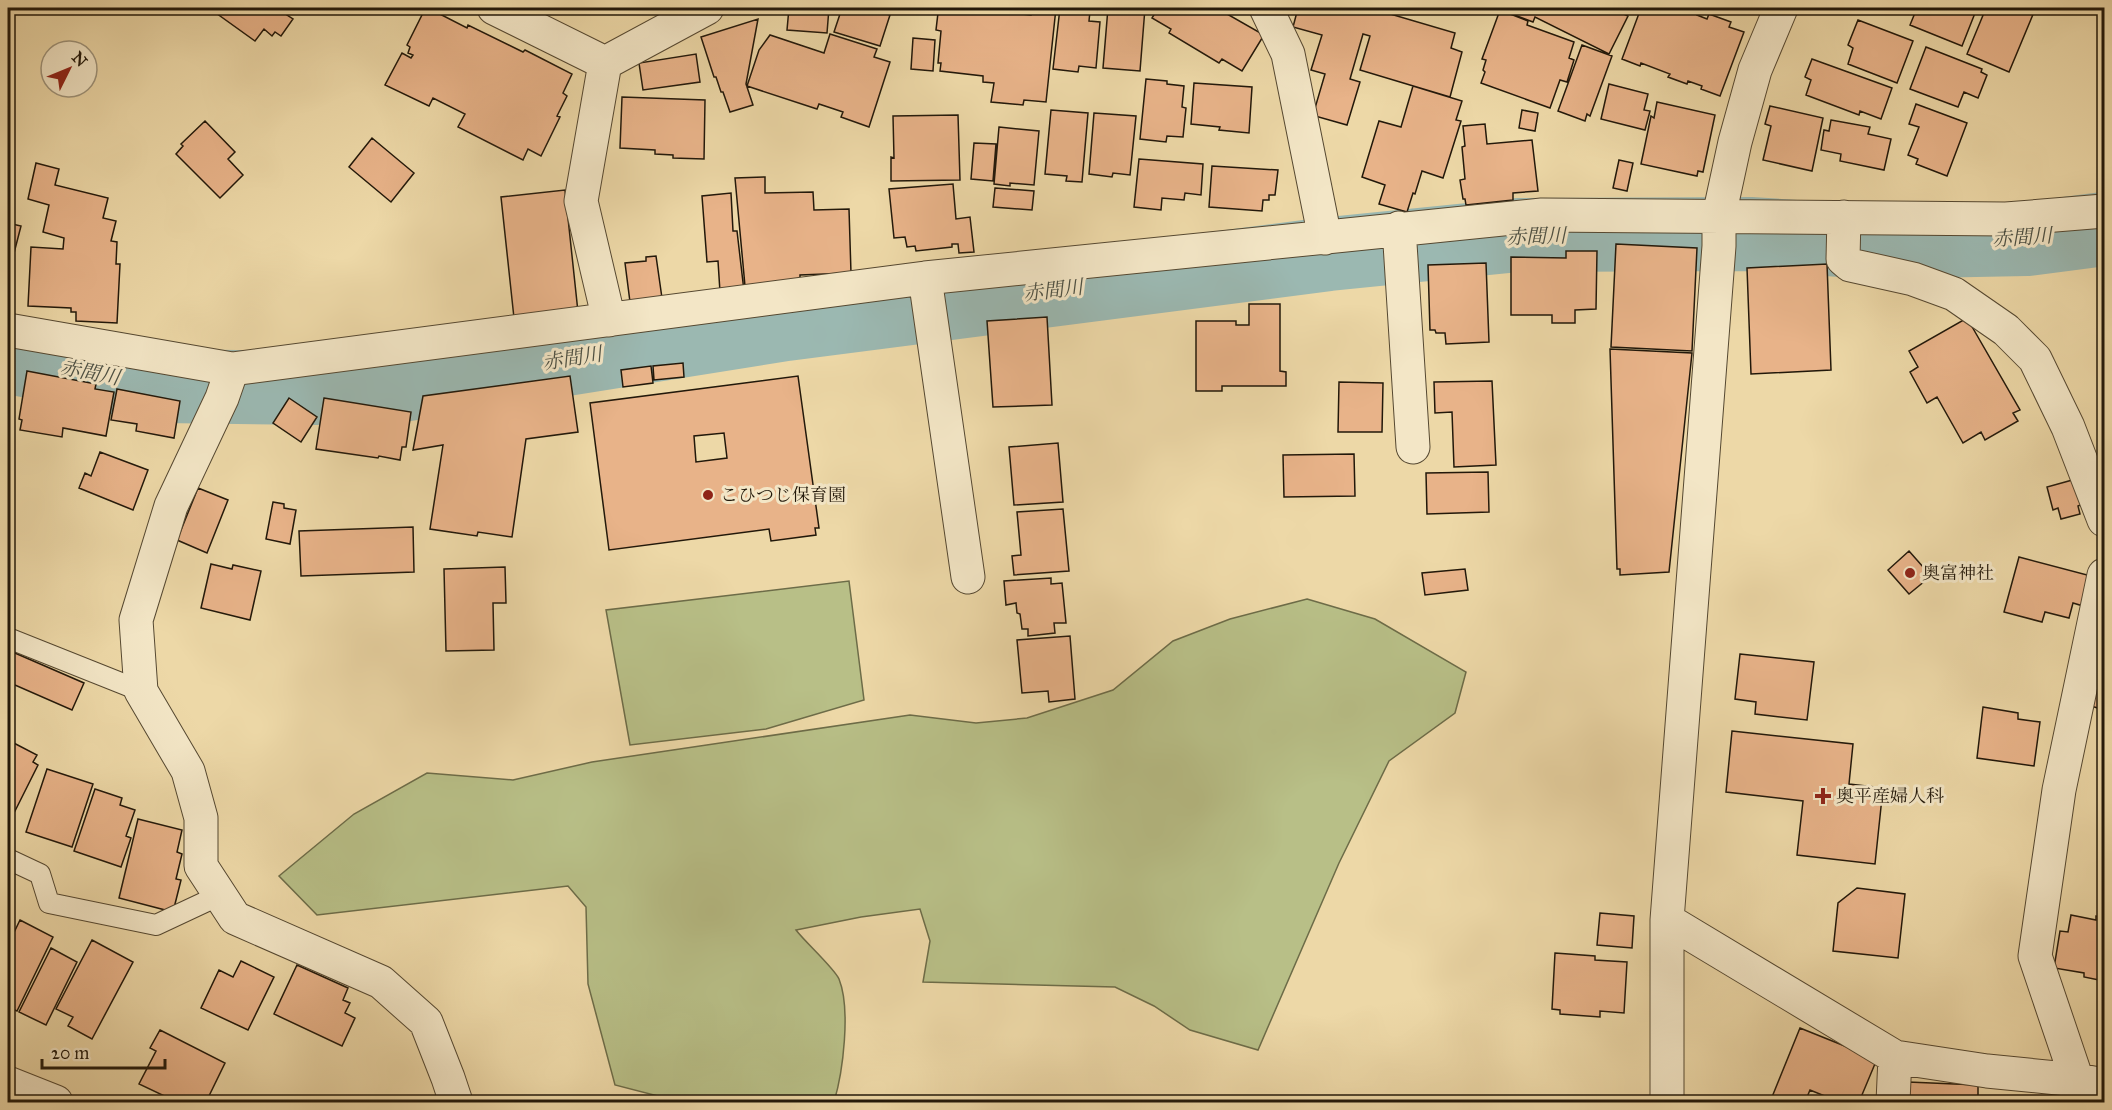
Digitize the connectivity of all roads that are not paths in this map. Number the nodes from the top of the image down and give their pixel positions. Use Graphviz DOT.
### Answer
graph roads {
  1 [pos="494,8"];
  2 [pos="707,8"];
  3 [pos="1266,8"];
  4 [pos="1781,8"];
  5 [pos="605,63"];
  6 [pos="2104,211"];
  7 [pos="1844,217"];
  8 [pos="1719,230"];
  9 [pos="1325,238"];
  10 [pos="1400,246"];
  11 [pos="927,296"];
  12 [pos="609,320"];
  13 [pos="8,330"];
  14 [pos="228,382"];
  15 [pos="1413,447"];
  16 [pos="2104,520"];
  17 [pos="2104,575"];
  18 [pos="968,577"];
  19 [pos="8,638"];
  20 [pos="2097,653"];
  21 [pos="141,691"];
  22 [pos="8,859"];
  23 [pos="220,895"];
  24 [pos="1667,920"];
  25 [pos="1895,1057"];
  26 [pos="2091,1082"];
  27 [pos="8,1083"];
  28 [pos="56,1102"];
  29 [pos="456,1102"];
  30 [pos="1667,1102"];
  31 [pos="1893,1102"];
  1 -- 5 [label="street"];
  2 -- 5 [label="street"];
  3 -- 9 [label="street"];
  4 -- 8 [label="street"];
  5 -- 12 [label="street"];
  6 -- 7 [label="street"];
  7 -- 8 [label="street"];
  7 -- 16 [label="street"];
  8 -- 10 [label="street"];
  8 -- 24 [label="street"];
  9 -- 10 [label="street"];
  9 -- 11 [label="street"];
  10 -- 15 [label="street"];
  11 -- 12 [label="street"];
  11 -- 18 [label="street"];
  12 -- 14 [label="street"];
  13 -- 14 [label="street"];
  14 -- 21 [label="street"];
  17 -- 20 [label="street"];
  19 -- 21 [label="lane"];
  20 -- 26 [label="street"];
  21 -- 23 [label="street"];
  22 -- 23 [label="lane"];
  23 -- 29 [label="street"];
  24 -- 25 [label="street"];
  24 -- 30 [label="street"];
  25 -- 26 [label="street"];
  25 -- 31 [label="street"];
  27 -- 28 [label="street"];
}
